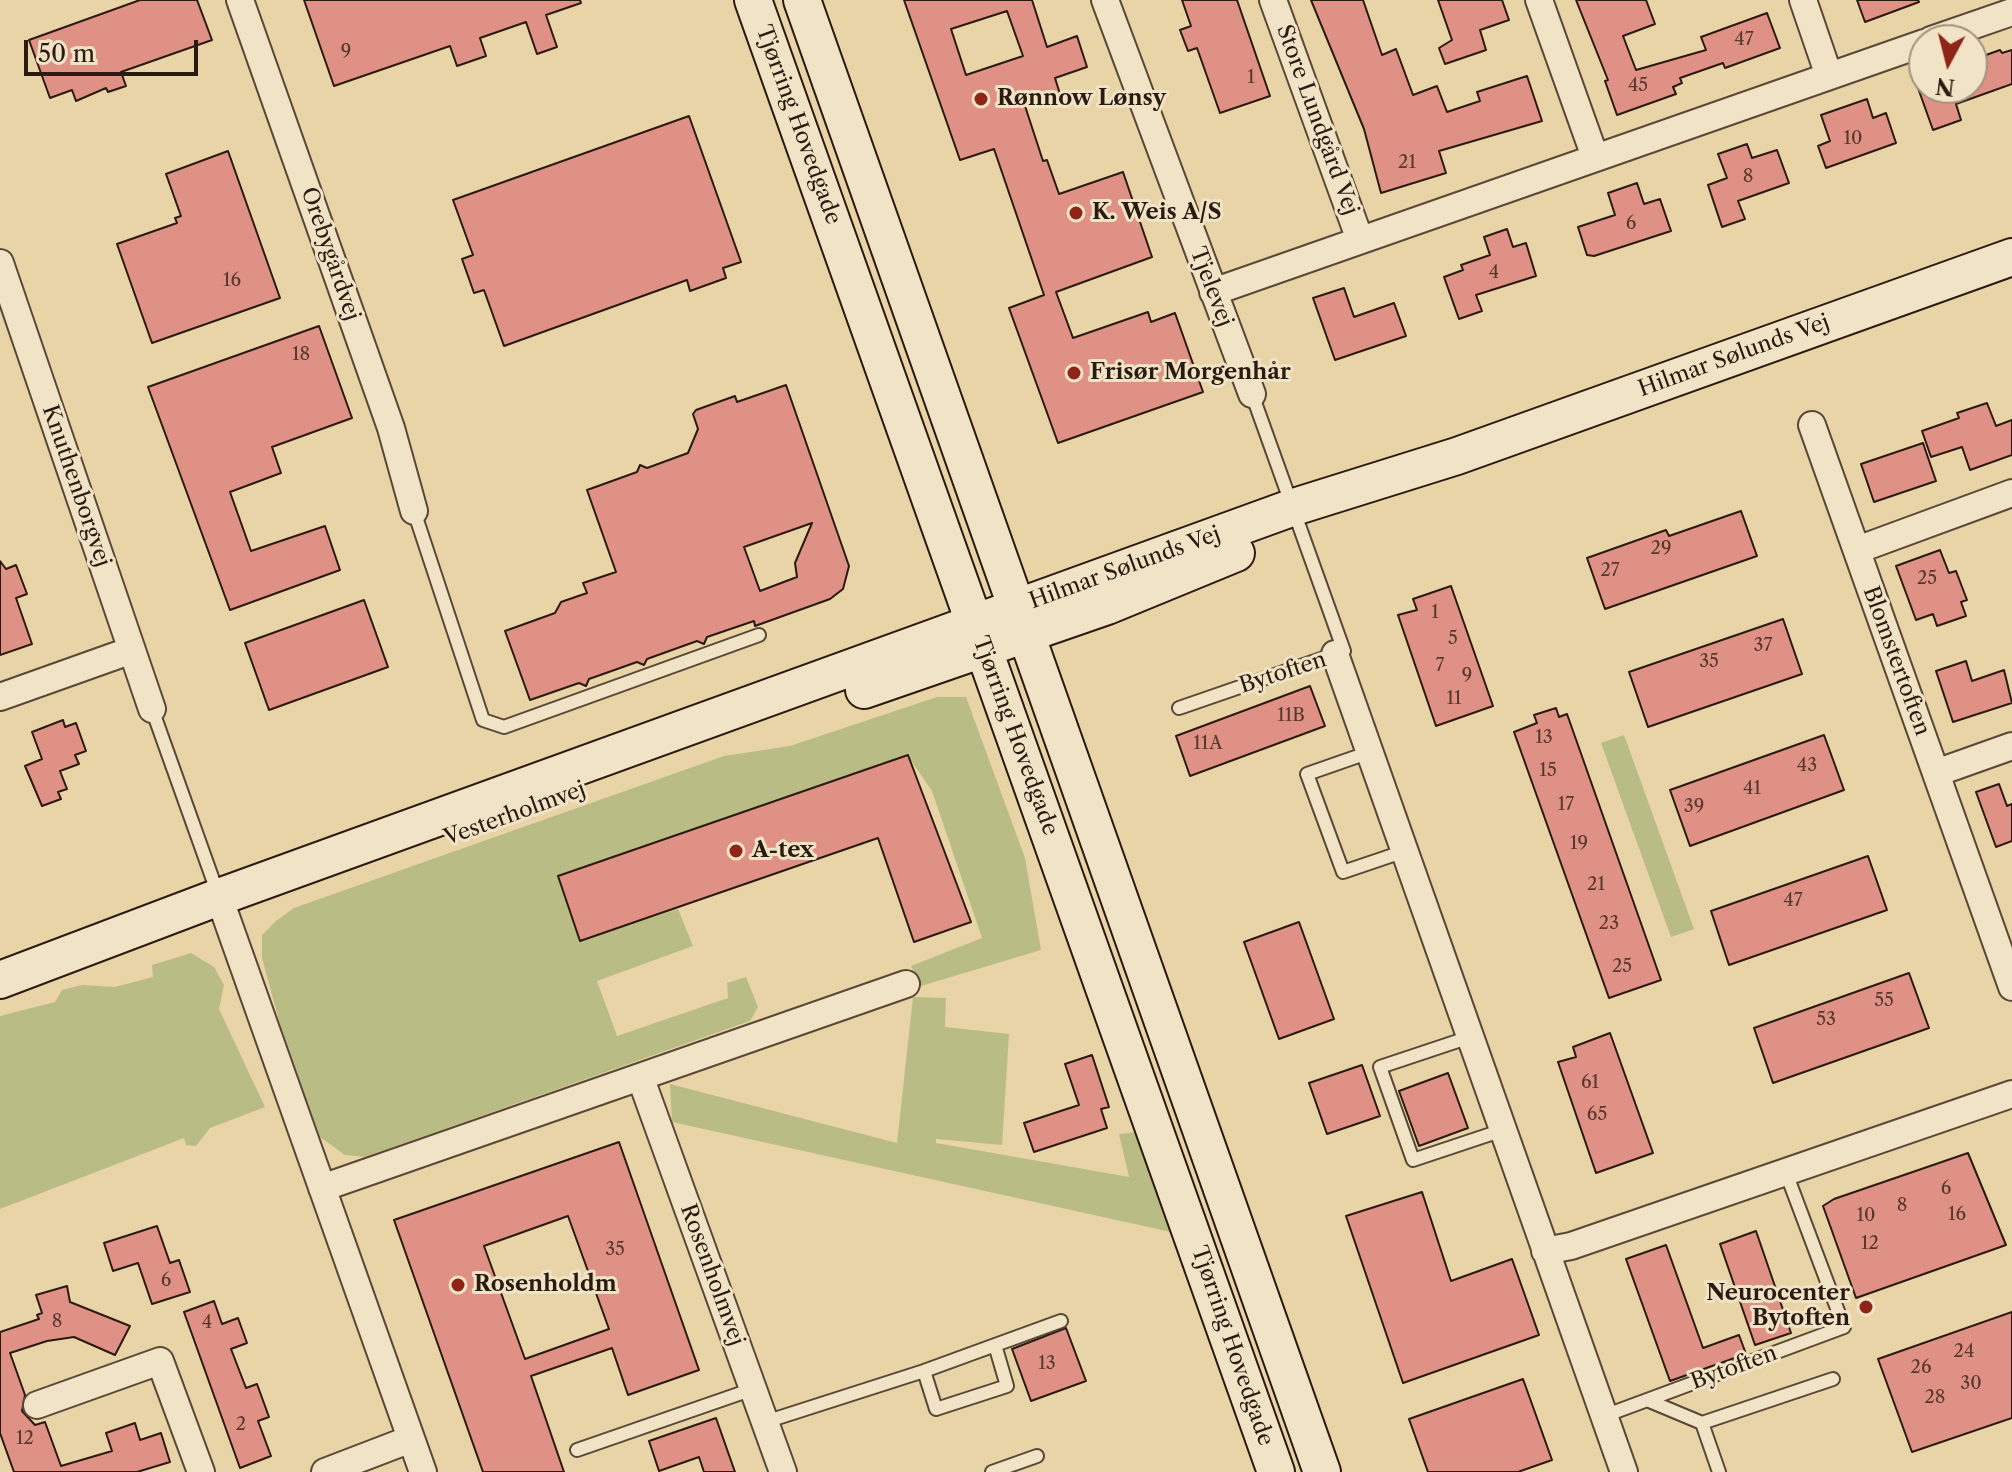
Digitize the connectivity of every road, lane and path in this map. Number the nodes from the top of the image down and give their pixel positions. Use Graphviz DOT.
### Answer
graph roads {
  1 [pos="240,0"];
  2 [pos="753,0"];
  3 [pos="802,0"];
  4 [pos="1105,0"];
  5 [pos="1273,0"];
  6 [pos="1539,0"];
  7 [pos="1803,0"];
  8 [pos="2012,12"];
  9 [pos="1977,24"];
  10 [pos="1908,49"];
  11 [pos="1829,76"];
  12 [pos="1595,157"];
  13 [pos="1360,240"];
  14 [pos="2012,257"];
  15 [pos="0,263"];
  16 [pos="1213,292"];
  17 [pos="1252,394"];
  18 [pos="1812,425"];
  19 [pos="2012,493"];
  20 [pos="414,511"];
  21 [pos="1298,516"];
  22 [pos="1857,550"];
  23 [pos="1021,621"];
  24 [pos="759,635"];
  25 [pos="980,635"];
  26 [pos="132,650"];
  27 [pos="1335,654"];
  28 [pos="0,697"];
  29 [pos="1179,708"];
  30 [pos="152,709"];
  31 [pos="2012,746"];
  32 [pos="1370,752"];
  33 [pos="1936,773"];
  34 [pos="1405,851"];
  35 [pos="223,908"];
  36 [pos="0,981"];
  37 [pos="906,984"];
  38 [pos="2012,987"];
  39 [pos="1470,1037"];
  40 [pos="641,1079"];
  41 [pos="2012,1094"];
  42 [pos="1503,1130"];
  43 [pos="1785,1170"];
  44 [pos="322,1188"];
  45 [pos="1545,1251"];
  46 [pos="1061,1321"];
  47 [pos="995,1345"];
  48 [pos="924,1371"];
  49 [pos="1833,1379"];
  50 [pos="753,1389"];
  51 [pos="1647,1400"];
  52 [pos="37,1405"];
  53 [pos="1604,1416"];
  54 [pos="765,1422"];
  55 [pos="1702,1423"];
  56 [pos="411,1439"];
  57 [pos="577,1450"];
  58 [pos="1037,1456"];
  59 [pos="201,1472"];
  60 [pos="325,1472"];
  61 [pos="423,1472"];
  62 [pos="783,1472"];
  63 [pos="992,1472"];
  64 [pos="1276,1472"];
  65 [pos="1322,1472"];
  66 [pos="1624,1472"];
  67 [pos="1719,1472"];
  1 -- 20 [label="street, Orebygårdvej"];
  2 -- 25 [label="main road, Tjørring Hovedgade"];
  3 -- 23 [label="main road, Tjørring Hovedgade"];
  4 -- 16 [label="street, Tjelevej"];
  5 -- 13 [label="street, Store Lundgård Vej"];
  6 -- 12 [label="street"];
  7 -- 11 [label="street"];
  8 -- 9 [label="street"];
  10 -- 11 [label="street, Store Lundgård Vej"];
  11 -- 12 [label="street, Store Lundgård Vej"];
  12 -- 13 [label="street, Store Lundgård Vej"];
  13 -- 16 [label="street, Store Lundgård Vej"];
  14 -- 21 [label="main road, Hilmar Sølunds Vej"];
  15 -- 26 [label="street, Knuthenborgvej"];
  16 -- 17 [label="street, Tjelevej"];
  17 -- 21 [label="lane"];
  18 -- 22 [label="street, Blomstertoften"];
  19 -- 22 [label="street"];
  20 -- 24 [label="lane"];
  21 -- 23 [label="main road, Hilmar Sølunds Vej"];
  21 -- 27 [label="lane"];
  22 -- 33 [label="street, Blomstertoften"];
  23 -- 25 [label="main road, Vesterholmvej"];
  23 -- 65 [label="main road, Tjørring Hovedgade"];
  25 -- 35 [label="main road, Vesterholmvej"];
  25 -- 64 [label="main road, Tjørring Hovedgade"];
  26 -- 28 [label="street"];
  26 -- 30 [label="street, Knuthenborgvej"];
  27 -- 29 [label="lane, Bytoften"];
  27 -- 32 [label="street, Bytoften"];
  30 -- 35 [label="lane"];
  31 -- 33 [label="street"];
  32 -- 34 [label="street, Bytoften"];
  32 -- 34 [label="lane"];
  33 -- 38 [label="street, Blomstertoften"];
  34 -- 39 [label="street, Bytoften"];
  35 -- 36 [label="main road, Vesterholmvej"];
  35 -- 44 [label="street"];
  37 -- 40 [label="street"];
  39 -- 42 [label="street, Bytoften"];
  39 -- 42 [label="lane"];
  40 -- 44 [label="street"];
  40 -- 50 [label="street, Rosenholmvej"];
  41 -- 43 [label="street"];
  42 -- 45 [label="street, Bytoften"];
  43 -- 45 [label="street"];
  43 -- 51 [label="lane, Bytoften"];
  44 -- 56 [label="street"];
  45 -- 53 [label="street, Bytoften"];
  46 -- 47 [label="lane"];
  47 -- 48 [label="lane"];
  47 -- 48 [label="lane"];
  48 -- 54 [label="lane"];
  49 -- 55 [label="lane, Bytoften"];
  50 -- 54 [label="street, Rosenholmvej"];
  50 -- 57 [label="lane"];
  51 -- 53 [label="lane, Bytoften"];
  51 -- 55 [label="lane, Bytoften"];
  52 -- 59 [label="street"];
  53 -- 66 [label="street, Bytoften"];
  54 -- 62 [label="street, Rosenholmvej"];
  55 -- 67 [label="lane, Bytoften"];
  56 -- 60 [label="street"];
  56 -- 61 [label="street"];
  58 -- 63 [label="lane"];
}
